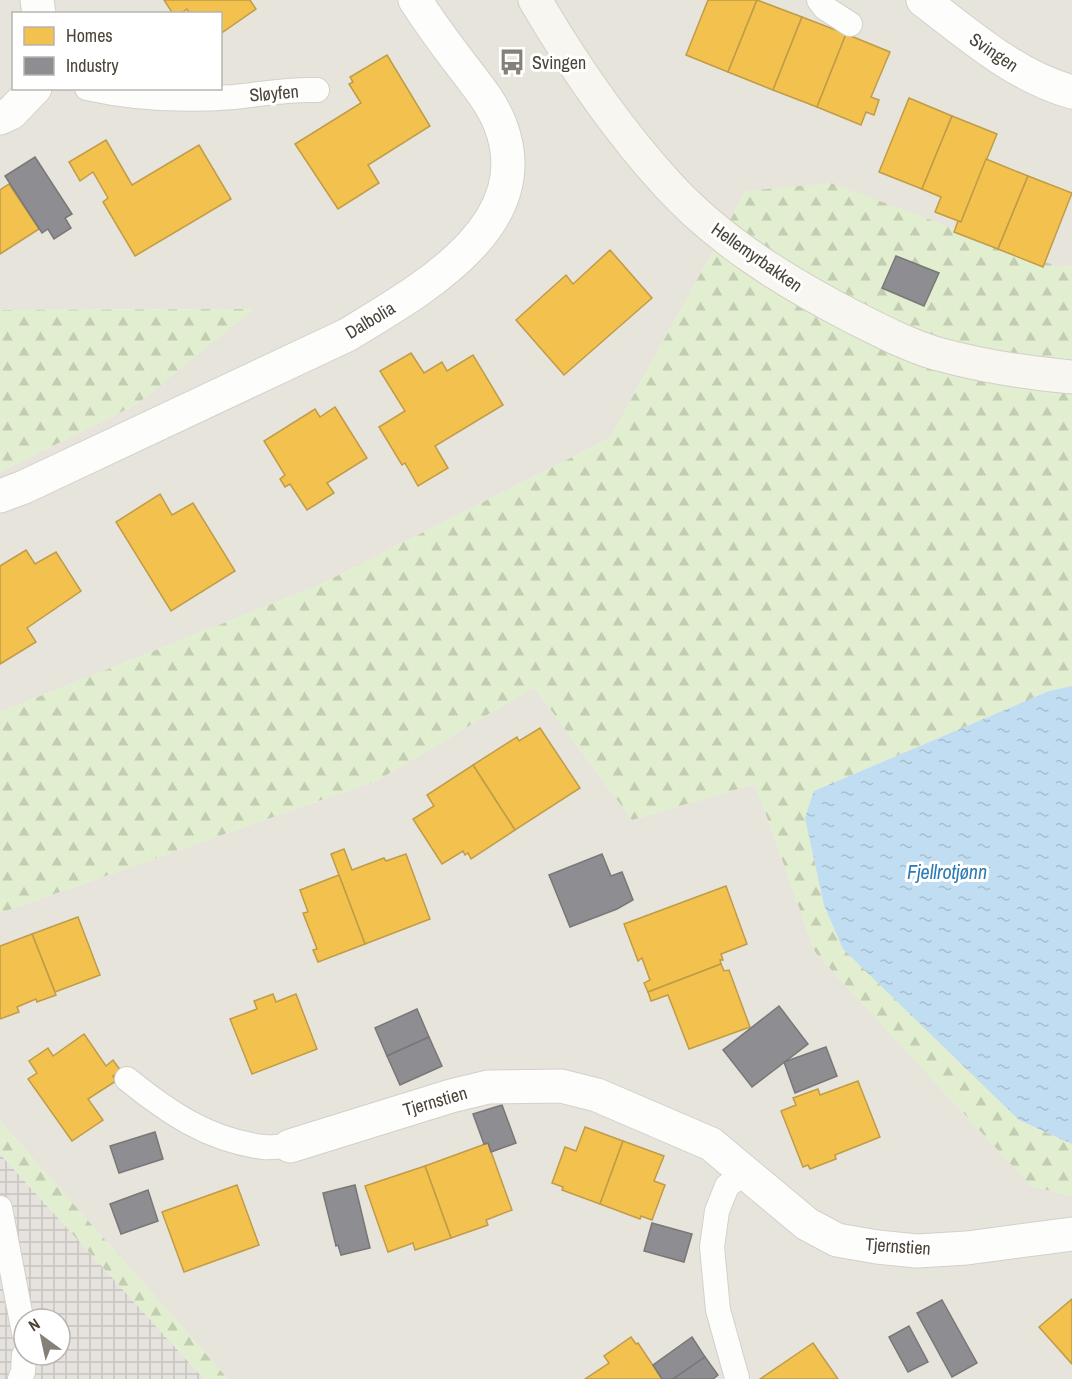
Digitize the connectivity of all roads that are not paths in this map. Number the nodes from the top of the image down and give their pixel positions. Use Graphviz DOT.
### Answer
graph roads {
  1 [pos="416,0"];
  2 [pos="535,0"];
  3 [pos="819,0"];
  4 [pos="923,0"];
  5 [pos="850,24"];
  6 [pos="33,90"];
  7 [pos="96,90"];
  8 [pos="317,90"];
  9 [pos="1072,92"];
  10 [pos="0,118"];
  11 [pos="1072,376"];
  12 [pos="0,496"];
  13 [pos="127,1079"];
  14 [pos="290,1146"];
  15 [pos="744,1173"];
  16 [pos="0,1208"];
  17 [pos="1072,1234"];
  18 [pos="19,1307"];
  19 [pos="737,1378"];
  1 -- 12 [label="street, Dalbolia"];
  2 -- 11 [label="street, Hellemyrbakken"];
  3 -- 5 [label="lane"];
  4 -- 9 [label="street, Svingen"];
  6 -- 10 [label="street"];
  7 -- 8 [label="lane, Sløyfen"];
  13 -- 14 [label="lane, Tjernstien"];
  14 -- 15 [label="street, Tjernstien"];
  15 -- 17 [label="street, Tjernstien"];
  15 -- 19 [label="lane"];
  16 -- 18 [label="lane"];
}
